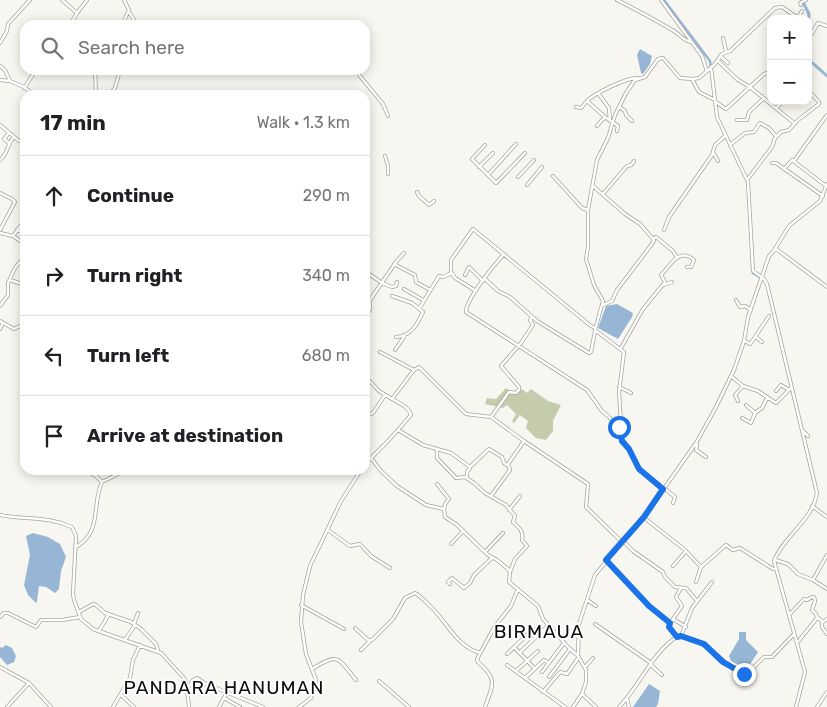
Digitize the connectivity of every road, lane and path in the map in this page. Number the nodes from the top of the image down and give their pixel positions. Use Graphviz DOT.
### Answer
graph roads {
  1 [pos="30,0"];
  2 [pos="62,0"];
  3 [pos="87,0"];
  4 [pos="124,0"];
  5 [pos="617,0"];
  6 [pos="660,0"];
  7 [pos="806,0"];
  8 [pos="801,4"];
  9 [pos="802,11"];
  10 [pos="129,12"];
  11 [pos="77,13"];
  12 [pos="768,15"];
  13 [pos="794,15"];
  14 [pos="800,15"];
  15 [pos="767,16"];
  16 [pos="73,20"];
  17 [pos="125,20"];
  18 [pos="134,20"];
  19 [pos="827,26"];
  20 [pos="812,36"];
  21 [pos="723,38"];
  22 [pos="691,42"];
  23 [pos="0,43"];
  24 [pos="726,52"];
  25 [pos="720,56"];
  26 [pos="718,60"];
  27 [pos="728,63"];
  28 [pos="0,66"];
  29 [pos="709,69"];
  30 [pos="767,73"];
  31 [pos="33,75"];
  32 [pos="95,75"];
  33 [pos="119,75"];
  34 [pos="359,75"];
  35 [pos="638,78"];
  36 [pos="692,79"];
  37 [pos="0,80"];
  38 [pos="10,82"];
  39 [pos="749,87"];
  40 [pos="24,88"];
  41 [pos="27,90"];
  42 [pos="96,90"];
  43 [pos="113,90"];
  44 [pos="598,92"];
  45 [pos="812,94"];
  46 [pos="764,98"];
  47 [pos="714,100"];
  48 [pos="587,101"];
  49 [pos="779,105"];
  50 [pos="576,107"];
  51 [pos="619,107"];
  52 [pos="776,108"];
  53 [pos="827,115"];
  54 [pos="388,116"];
  55 [pos="605,118"];
  56 [pos="737,120"];
  57 [pos="632,121"];
  58 [pos="611,122"];
  59 [pos="794,123"];
  60 [pos="0,125"];
  61 [pos="598,126"];
  62 [pos="617,131"];
  63 [pos="9,133"];
  64 [pos="14,136"];
  65 [pos="725,136"];
  66 [pos="776,136"];
  67 [pos="20,141"];
  68 [pos="9,143"];
  69 [pos="516,144"];
  70 [pos="485,146"];
  71 [pos="730,146"];
  72 [pos="713,151"];
  73 [pos="493,153"];
  74 [pos="525,153"];
  75 [pos="385,156"];
  76 [pos="0,160"];
  77 [pos="534,160"];
  78 [pos="634,161"];
  79 [pos="718,161"];
  80 [pos="794,161"];
  81 [pos="772,164"];
  82 [pos="479,167"];
  83 [pos="542,167"];
  84 [pos="784,169"];
  85 [pos="388,174"];
  86 [pos="488,175"];
  87 [pos="553,176"];
  88 [pos="518,177"];
  89 [pos="747,180"];
  90 [pos="527,185"];
  91 [pos="827,185"];
  92 [pos="593,186"];
  93 [pos="417,192"];
  94 [pos="0,193"];
  95 [pos="603,194"];
  96 [pos="823,196"];
  97 [pos="434,202"];
  98 [pos="588,209"];
  99 [pos="20,226"];
  100 [pos="17,230"];
  101 [pos="664,230"];
  102 [pos="20,231"];
  103 [pos="0,232"];
  104 [pos="13,236"];
  105 [pos="653,239"];
  106 [pos="20,241"];
  107 [pos="775,248"];
  108 [pos="404,253"];
  109 [pos="504,254"];
  110 [pos="677,258"];
  111 [pos="20,261"];
  112 [pos="394,264"];
  113 [pos="687,266"];
  114 [pos="451,273"];
  115 [pos="370,275"];
  116 [pos="465,275"];
  117 [pos="762,279"];
  118 [pos="9,280"];
  119 [pos="484,280"];
  120 [pos="397,282"];
  121 [pos="672,282"];
  122 [pos="382,283"];
  123 [pos="20,284"];
  124 [pos="662,285"];
  125 [pos="827,287"];
  126 [pos="404,289"];
  127 [pos="430,290"];
  128 [pos="476,291"];
  129 [pos="392,296"];
  130 [pos="370,300"];
  131 [pos="423,300"];
  132 [pos="736,300"];
  133 [pos="603,304"];
  134 [pos="0,306"];
  135 [pos="419,309"];
  136 [pos="751,310"];
  137 [pos="532,316"];
  138 [pos="768,316"];
  139 [pos="2,322"];
  140 [pos="20,326"];
  141 [pos="0,329"];
  142 [pos="595,329"];
  143 [pos="405,335"];
  144 [pos="756,336"];
  145 [pos="396,337"];
  146 [pos="744,340"];
  147 [pos="762,342"];
  148 [pos="518,346"];
  149 [pos="621,348"];
  150 [pos="395,350"];
  151 [pos="380,352"];
  152 [pos="414,370"];
  153 [pos="732,377"];
  154 [pos="370,381"];
  155 [pos="743,386"];
  156 [pos="619,387"];
  157 [pos="790,389"];
  158 [pos="776,391"];
  159 [pos="631,393"];
  160 [pos="385,395"];
  161 [pos="767,398"];
  162 [pos="392,399"];
  163 [pos="738,401"];
  164 [pos="746,405"];
  165 [pos="755,413"];
  166 [pos="370,414"];
  167 [pos="491,417"];
  168 [pos="742,418"];
  169 [pos="398,430"];
  170 [pos="802,430"];
  171 [pos="620,431"];
  172 [pos="808,436"];
  173 [pos="524,441"];
  174 [pos="696,443"];
  175 [pos="437,449"];
  176 [pos="706,457"];
  177 [pos="371,458"];
  178 [pos="507,465"];
  179 [pos="470,467"];
  180 [pos="94,475"];
  181 [pos="117,475"];
  182 [pos="357,475"];
  183 [pos="467,478"];
  184 [pos="102,482"];
  185 [pos="437,484"];
  186 [pos="664,489"];
  187 [pos="492,496"];
  188 [pos="520,496"];
  189 [pos="673,503"];
  190 [pos="812,506"];
  191 [pos="444,510"];
  192 [pos="509,510"];
  193 [pos="0,515"];
  194 [pos="644,517"];
  195 [pos="827,517"];
  196 [pos="328,530"];
  197 [pos="463,531"];
  198 [pos="504,533"];
  199 [pos="622,541"];
  200 [pos="451,544"];
  201 [pos="76,547"];
  202 [pos="686,551"];
  203 [pos="485,552"];
  204 [pos="827,555"];
  205 [pos="492,558"];
  206 [pos="606,560"];
  207 [pos="775,560"];
  208 [pos="673,566"];
  209 [pos="701,567"];
  210 [pos="390,568"];
  211 [pos="775,570"];
  212 [pos="510,572"];
  213 [pos="813,580"];
  214 [pos="696,582"];
  215 [pos="712,582"];
  216 [pos="450,584"];
  217 [pos="681,588"];
  218 [pos="518,589"];
  219 [pos="827,589"];
  220 [pos="587,600"];
  221 [pos="698,601"];
  222 [pos="302,605"];
  223 [pos="596,606"];
  224 [pos="79,612"];
  225 [pos="138,613"];
  226 [pos="109,614"];
  227 [pos="789,615"];
  228 [pos="0,617"];
  229 [pos="80,617"];
  230 [pos="817,617"];
  231 [pos="673,619"];
  232 [pos="827,619"];
  233 [pos="823,622"];
  234 [pos="670,623"];
  235 [pos="134,624"];
  236 [pos="595,624"];
  237 [pos="549,625"];
  238 [pos="686,627"];
  239 [pos="355,628"];
  240 [pos="344,629"];
  241 [pos="99,631"];
  242 [pos="540,634"];
  243 [pos="827,634"];
  244 [pos="793,635"];
  245 [pos="681,636"];
  246 [pos="677,637"];
  247 [pos="125,640"];
  248 [pos="370,641"];
  249 [pos="564,643"];
  250 [pos="797,643"];
  251 [pos="140,645"];
  252 [pos="514,647"];
  253 [pos="570,649"];
  254 [pos="362,650"];
  255 [pos="158,651"];
  256 [pos="538,651"];
  257 [pos="519,652"];
  258 [pos="480,654"];
  259 [pos="507,654"];
  260 [pos="579,657"];
  261 [pos="594,658"];
  262 [pos="527,660"];
  263 [pos="549,663"];
  264 [pos="651,664"];
  265 [pos="507,665"];
  266 [pos="0,667"];
  267 [pos="585,667"];
  268 [pos="312,669"];
  269 [pos="535,669"];
  270 [pos="516,672"];
  271 [pos="542,672"];
  272 [pos="549,676"];
  273 [pos="662,676"];
  274 [pos="525,678"];
  275 [pos="356,680"];
  276 [pos="379,681"];
  277 [pos="29,683"];
  278 [pos="187,690"];
  279 [pos="227,692"];
  280 [pos="543,692"];
  281 [pos="827,692"];
  282 [pos="582,694"];
  283 [pos="121,695"];
  284 [pos="224,698"];
  285 [pos="627,699"];
  286 [pos="305,703"];
  287 [pos="308,706"];
  288 [pos="7,707"];
  289 [pos="52,707"];
  290 [pos="113,707"];
  291 [pos="134,707"];
  292 [pos="189,707"];
  293 [pos="219,707"];
  294 [pos="240,707"];
  295 [pos="262,707"];
  296 [pos="299,707"];
  297 [pos="409,707"];
  298 [pos="485,707"];
  299 [pos="565,707"];
  300 [pos="573,707"];
  301 [pos="596,707"];
  302 [pos="619,707"];
  303 [pos="629,707"];
  304 [pos="796,707"];
  305 [pos="817,707"];
  1 -- 23 [label="street"];
  2 -- 11 [label="street"];
  3 -- 11 [label="street"];
  4 -- 10 [label="street"];
  5 -- 22 [label="street"];
  6 -- 22 [label="street"];
  7 -- 8 [label="street"];
  9 -- 14 [label="street"];
  10 -- 17 [label="street"];
  10 -- 18 [label="street"];
  11 -- 16 [label="street"];
  12 -- 13 [label="street"];
  15 -- 24 [label="street"];
  19 -- 20 [label="street"];
  21 -- 24 [label="street"];
  22 -- 29 [label="street"];
  24 -- 25 [label="street"];
  25 -- 26 [label="street"];
  25 -- 27 [label="street"];
  26 -- 29 [label="street"];
  26 -- 39 [label="street"];
  28 -- 38 [label="street"];
  29 -- 36 [label="street"];
  29 -- 47 [label="street"];
  30 -- 39 [label="street"];
  31 -- 40 [label="street"];
  32 -- 42 [label="street"];
  33 -- 43 [label="street"];
  34 -- 54 [label="street"];
  35 -- 36 [label="street"];
  35 -- 44 [label="street"];
  35 -- 51 [label="street"];
  36 -- 47 [label="street"];
  37 -- 38 [label="street"];
  38 -- 40 [label="street"];
  39 -- 46 [label="street"];
  39 -- 47 [label="street"];
  40 -- 41 [label="street"];
  44 -- 48 [label="street"];
  44 -- 58 [label="street"];
  45 -- 59 [label="street"];
  46 -- 52 [label="street"];
  46 -- 56 [label="street"];
  47 -- 65 [label="street"];
  48 -- 50 [label="street"];
  48 -- 55 [label="street"];
  49 -- 52 [label="street"];
  51 -- 57 [label="street"];
  51 -- 58 [label="street"];
  52 -- 59 [label="street"];
  53 -- 80 [label="street"];
  55 -- 58 [label="street"];
  55 -- 61 [label="street"];
  58 -- 62 [label="street"];
  58 -- 92 [label="street"];
  59 -- 66 [label="street"];
  60 -- 63 [label="street"];
  63 -- 64 [label="street"];
  63 -- 68 [label="street"];
  64 -- 67 [label="street"];
  64 -- 68 [label="street"];
  65 -- 71 [label="street"];
  65 -- 72 [label="street"];
  66 -- 71 [label="street"];
  66 -- 89 [label="street"];
  68 -- 76 [label="street"];
  69 -- 86 [label="street"];
  70 -- 82 [label="street"];
  71 -- 89 [label="street"];
  72 -- 79 [label="street"];
  72 -- 101 [label="street"];
  73 -- 82 [label="street"];
  74 -- 86 [label="street"];
  75 -- 85 [label="street"];
  77 -- 88 [label="street"];
  78 -- 95 [label="street"];
  80 -- 84 [label="street"];
  80 -- 91 [label="street"];
  81 -- 84 [label="street"];
  82 -- 86 [label="street"];
  83 -- 90 [label="street"];
  84 -- 96 [label="street"];
  87 -- 98 [label="street"];
  89 -- 117 [label="street"];
  91 -- 96 [label="street"];
  92 -- 95 [label="street"];
  92 -- 98 [label="street"];
  93 -- 97 [label="street"];
  94 -- 103 [label="street"];
  95 -- 105 [label="street"];
  96 -- 107 [label="street"];
  98 -- 133 [label="street"];
  99 -- 100 [label="street"];
  100 -- 102 [label="street"];
  100 -- 104 [label="street"];
  103 -- 104 [label="street"];
  104 -- 106 [label="street"];
  105 -- 110 [label="street"];
  105 -- 133 [label="street"];
  107 -- 117 [label="street"];
  107 -- 125 [label="street"];
  108 -- 112 [label="street"];
  109 -- 114 [label="street"];
  109 -- 119 [label="street"];
  109 -- 142 [label="street"];
  110 -- 113 [label="street"];
  110 -- 124 [label="street"];
  111 -- 118 [label="street"];
  112 -- 122 [label="street"];
  112 -- 127 [label="street"];
  114 -- 127 [label="street"];
  114 -- 128 [label="street"];
  115 -- 122 [label="street"];
  116 -- 119 [label="street"];
  117 -- 136 [label="street"];
  117 -- 157 [label="street"];
  118 -- 123 [label="street"];
  118 -- 134 [label="street"];
  119 -- 128 [label="street"];
  119 -- 137 [label="street"];
  120 -- 122 [label="street"];
  121 -- 124 [label="street"];
  122 -- 130 [label="street"];
  124 -- 149 [label="street"];
  126 -- 131 [label="street"];
  127 -- 131 [label="street"];
  128 -- 148 [label="street"];
  129 -- 135 [label="street"];
  131 -- 135 [label="street"];
  132 -- 136 [label="street"];
  133 -- 142 [label="street"];
  135 -- 143 [label="street"];
  136 -- 146 [label="street"];
  137 -- 142 [label="street"];
  137 -- 148 [label="street"];
  138 -- 144 [label="street"];
  139 -- 140 [label="street"];
  139 -- 141 [label="street"];
  142 -- 149 [label="street"];
  143 -- 145 [label="street"];
  143 -- 150 [label="street"];
  144 -- 146 [label="street"];
  144 -- 147 [label="street"];
  146 -- 153 [label="street"];
  148 -- 167 [label="street"];
  148 -- 171 [label="street"];
  149 -- 156 [label="street"];
  151 -- 152 [label="street"];
  152 -- 162 [label="street"];
  152 -- 167 [label="street"];
  153 -- 155 [label="street"];
  153 -- 174 [label="street"];
  154 -- 160 [label="street"];
  155 -- 161 [label="street"];
  155 -- 163 [label="street"];
  156 -- 159 [label="street"];
  156 -- 171 [label="street"];
  157 -- 158 [label="street"];
  157 -- 161 [label="street"];
  157 -- 170 [label="street"];
  160 -- 162 [label="street"];
  160 -- 166 [label="street"];
  161 -- 165 [label="street"];
  162 -- 169 [label="street"];
  164 -- 165 [label="street"];
  165 -- 168 [label="street"];
  167 -- 173 [label="street"];
  169 -- 175 [label="street"];
  169 -- 177 [label="street"];
  170 -- 172 [label="street"];
  170 -- 190 [label="street"];
  171 -- 186 [label="street"];
  173 -- 178 [label="street"];
  173 -- 199 [label="street"];
  174 -- 176 [label="street"];
  174 -- 186 [label="street"];
  175 -- 179 [label="street"];
  175 -- 183 [label="street"];
  177 -- 191 [label="street"];
  178 -- 179 [label="street"];
  178 -- 187 [label="street"];
  179 -- 183 [label="street"];
  180 -- 184 [label="street"];
  181 -- 184 [label="street"];
  182 -- 196 [label="street"];
  183 -- 187 [label="street"];
  184 -- 201 [label="street"];
  185 -- 191 [label="street"];
  186 -- 189 [label="street"];
  186 -- 194 [label="street"];
  187 -- 192 [label="street"];
  188 -- 192 [label="street"];
  190 -- 195 [label="street"];
  190 -- 207 [label="street"];
  191 -- 197 [label="street"];
  192 -- 212 [label="street"];
  193 -- 201 [label="street"];
  194 -- 199 [label="street"];
  194 -- 202 [label="street"];
  196 -- 210 [label="street"];
  196 -- 222 [label="street"];
  197 -- 200 [label="street"];
  197 -- 203 [label="street"];
  198 -- 203 [label="street"];
  199 -- 206 [label="street"];
  199 -- 217 [label="street"];
  201 -- 224 [label="street"];
  202 -- 208 [label="street"];
  202 -- 209 [label="street"];
  203 -- 205 [label="street"];
  204 -- 213 [label="street"];
  205 -- 212 [label="street"];
  205 -- 216 [label="street"];
  206 -- 220 [label="street"];
  206 -- 234 [label="street"];
  207 -- 211 [label="street"];
  207 -- 213 [label="street"];
  209 -- 211 [label="street"];
  209 -- 214 [label="street"];
  211 -- 227 [label="street"];
  212 -- 218 [label="street"];
  213 -- 219 [label="street"];
  215 -- 221 [label="street"];
  217 -- 221 [label="street"];
  217 -- 231 [label="street"];
  218 -- 237 [label="street"];
  218 -- 258 [label="street"];
  220 -- 223 [label="street"];
  220 -- 260 [label="street"];
  221 -- 238 [label="street"];
  222 -- 240 [label="street"];
  222 -- 268 [label="street"];
  224 -- 226 [label="street"];
  224 -- 229 [label="street"];
  225 -- 235 [label="street"];
  226 -- 235 [label="street"];
  226 -- 241 [label="street"];
  227 -- 230 [label="street"];
  227 -- 244 [label="street"];
  228 -- 229 [label="street"];
  229 -- 241 [label="street"];
  230 -- 233 [label="street"];
  230 -- 250 [label="street"];
  231 -- 234 [label="street"];
  231 -- 238 [label="street"];
  232 -- 233 [label="street"];
  233 -- 243 [label="street"];
  234 -- 246 [label="street"];
  235 -- 247 [label="street"];
  235 -- 255 [label="street"];
  236 -- 264 [label="street"];
  237 -- 242 [label="street"];
  237 -- 249 [label="street"];
  238 -- 245 [label="street"];
  239 -- 248 [label="street"];
  241 -- 247 [label="street"];
  242 -- 252 [label="street"];
  242 -- 257 [label="street"];
  244 -- 245 [label="street"];
  244 -- 250 [label="street"];
  245 -- 246 [label="street"];
  246 -- 264 [label="street"];
  247 -- 251 [label="street"];
  248 -- 254 [label="street"];
  248 -- 258 [label="street"];
  249 -- 253 [label="street"];
  249 -- 263 [label="street"];
  250 -- 304 [label="street"];
  251 -- 255 [label="street"];
  251 -- 283 [label="street"];
  252 -- 257 [label="street"];
  252 -- 259 [label="street"];
  253 -- 260 [label="street"];
  253 -- 272 [label="street"];
  255 -- 278 [label="street"];
  256 -- 262 [label="street"];
  257 -- 262 [label="street"];
  258 -- 298 [label="street"];
  260 -- 267 [label="street"];
  260 -- 280 [label="street"];
  261 -- 267 [label="street"];
  262 -- 269 [label="street"];
  262 -- 270 [label="street"];
  263 -- 269 [label="street"];
  263 -- 271 [label="street"];
  264 -- 273 [label="street"];
  264 -- 285 [label="street"];
  265 -- 270 [label="street"];
  266 -- 277 [label="street"];
  267 -- 282 [label="street"];
  268 -- 275 [label="street"];
  268 -- 286 [label="street"];
  269 -- 274 [label="street"];
  270 -- 274 [label="street"];
  274 -- 280 [label="street"];
  276 -- 297 [label="street"];
  277 -- 288 [label="street"];
  277 -- 289 [label="street"];
  278 -- 279 [label="street"];
  278 -- 292 [label="street"];
  279 -- 284 [label="street"];
  279 -- 295 [label="street"];
  280 -- 299 [label="street"];
  281 -- 305 [label="street"];
  282 -- 300 [label="street"];
  282 -- 301 [label="street"];
  283 -- 290 [label="street"];
  283 -- 291 [label="street"];
  284 -- 293 [label="street"];
  284 -- 294 [label="street"];
  285 -- 302 [label="street"];
  285 -- 303 [label="street"];
  286 -- 287 [label="street"];
  286 -- 296 [label="street"];
}
